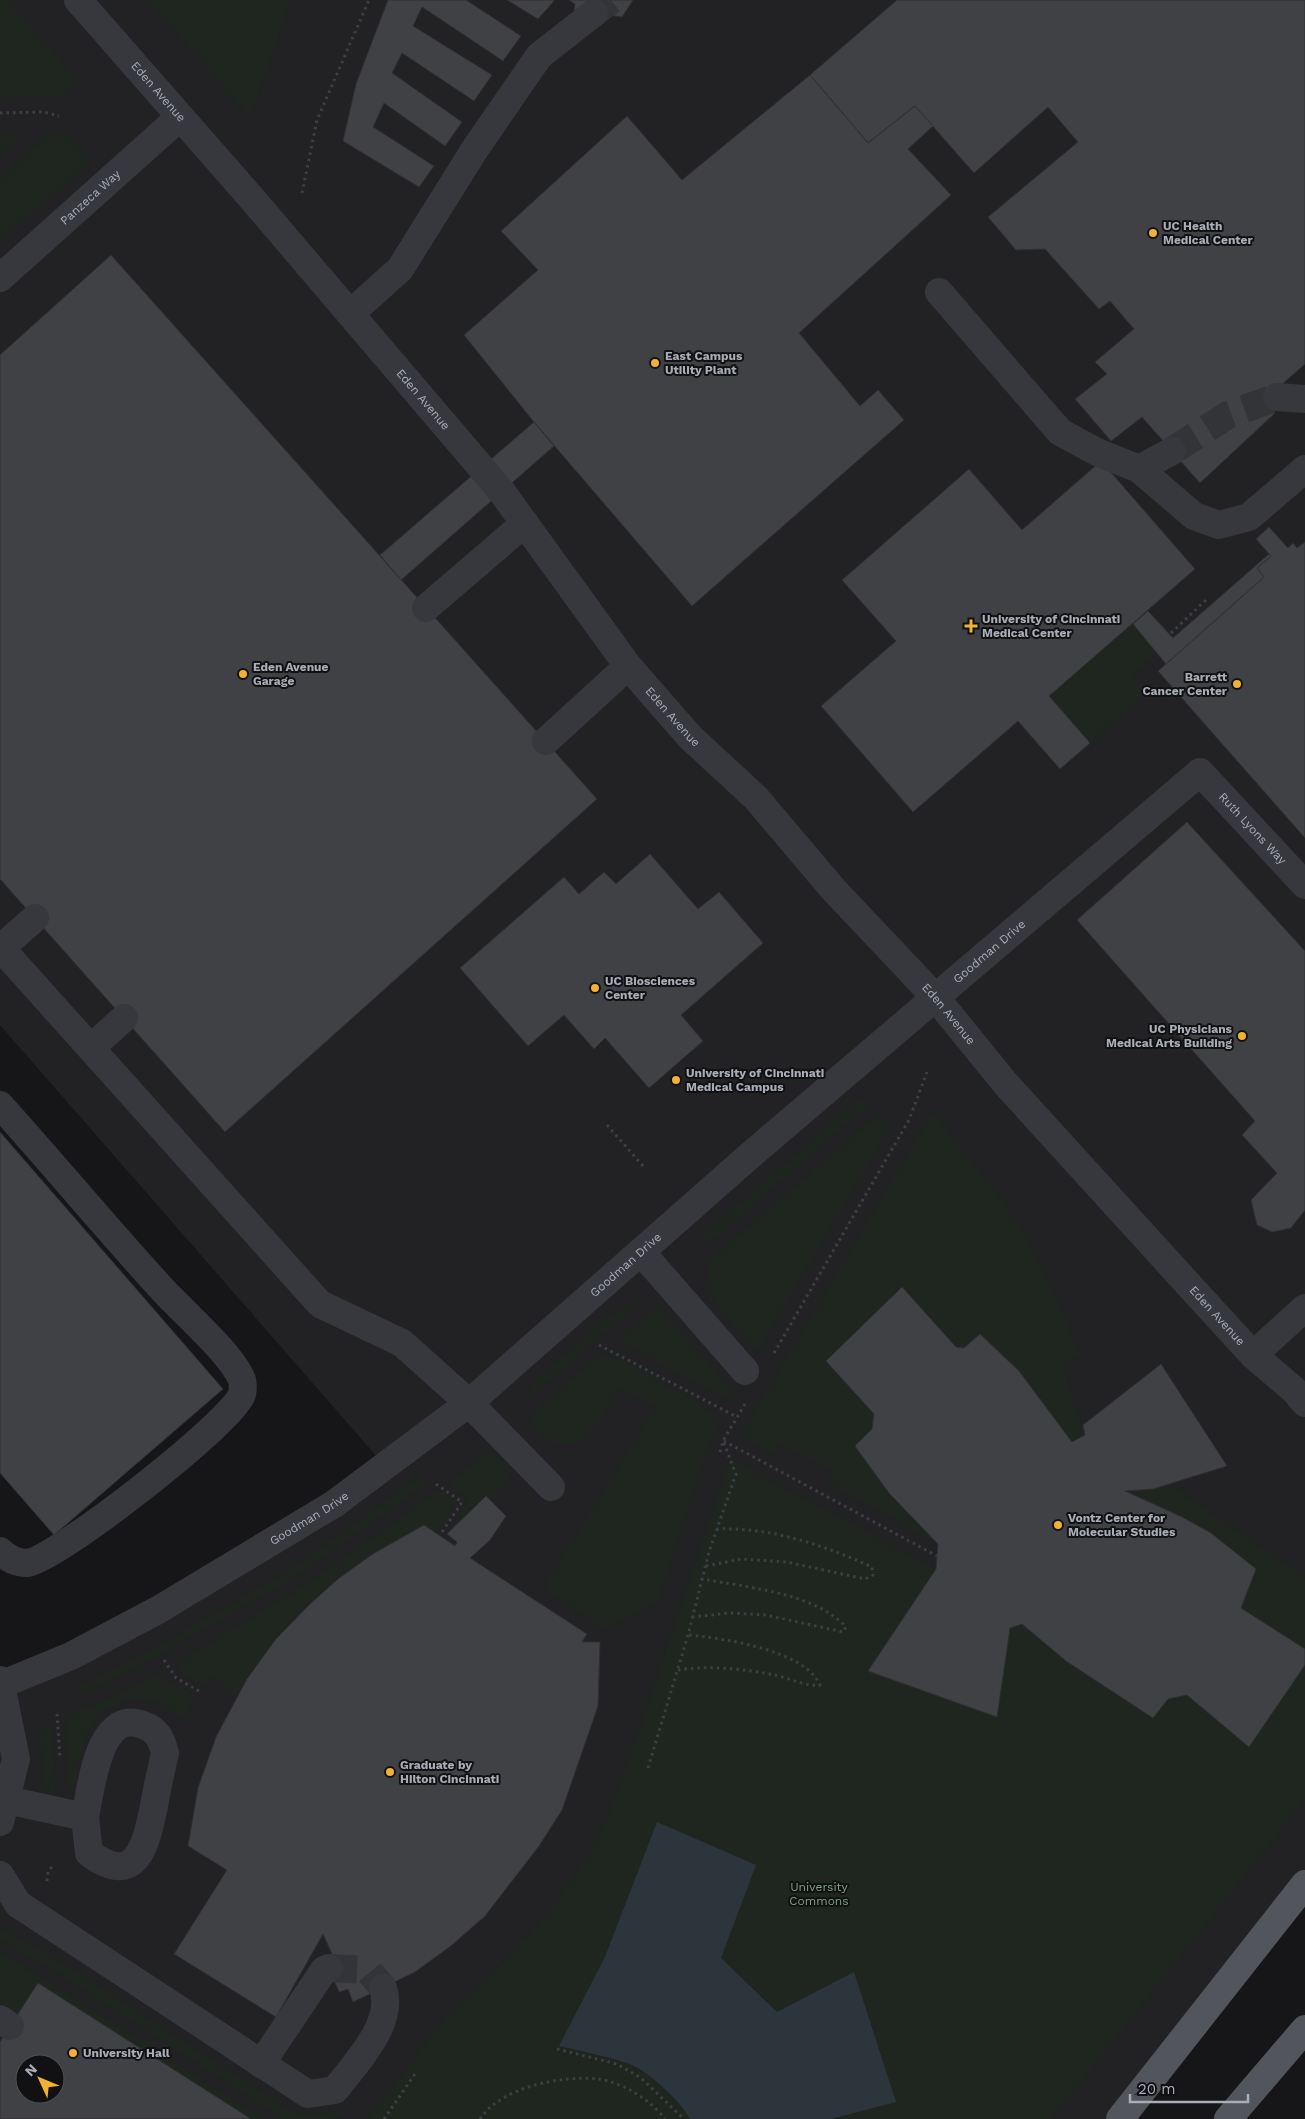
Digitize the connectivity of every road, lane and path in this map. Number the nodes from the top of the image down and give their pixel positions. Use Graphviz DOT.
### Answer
graph roads {
  1 [pos="78,0"];
  2 [pos="369,0"];
  3 [pos="594,12"];
  4 [pos="0,113"];
  5 [pos="59,116"];
  6 [pos="180,117"];
  7 [pos="302,193"];
  8 [pos="0,278"];
  9 [pos="939,292"];
  10 [pos="350,314"];
  11 [pos="1277,397"];
  12 [pos="1305,399"];
  13 [pos="1172,451"];
  14 [pos="1139,469"];
  15 [pos="1305,469"];
  16 [pos="525,523"];
  17 [pos="1206,600"];
  18 [pos="426,608"];
  19 [pos="1171,633"];
  20 [pos="628,666"];
  21 [pos="546,741"];
  22 [pos="1200,772"];
  23 [pos="1305,885"];
  24 [pos="35,918"];
  25 [pos="0,947"];
  26 [pos="936,998"];
  27 [pos="124,1018"];
  28 [pos="91,1048"];
  29 [pos="927,1072"];
  30 [pos="0,1105"];
  31 [pos="607,1125"];
  32 [pos="643,1166"];
  33 [pos="641,1252"];
  34 [pos="1305,1308"];
  35 [pos="599,1345"];
  36 [pos="1253,1355"];
  37 [pos="771,1358"];
  38 [pos="745,1372"];
  39 [pos="747,1400"];
  40 [pos="1305,1402"];
  41 [pos="469,1403"];
  42 [pos="737,1418"];
  43 [pos="723,1441"];
  44 [pos="720,1452"];
  45 [pos="436,1484"];
  46 [pos="551,1487"];
  47 [pos="717,1529"];
  48 [pos="440,1535"];
  49 [pos="0,1551"];
  50 [pos="937,1556"];
  51 [pos="706,1566"];
  52 [pos="702,1578"];
  53 [pos="692,1617"];
  54 [pos="688,1635"];
  55 [pos="164,1660"];
  56 [pos="678,1670"];
  57 [pos="1,1683"];
  58 [pos="199,1691"];
  59 [pos="57,1714"];
  60 [pos="61,1763"];
  61 [pos="648,1768"];
  62 [pos="4,1811"];
  63 [pos="85,1817"];
  64 [pos="0,1875"];
  65 [pos="1305,1884"];
  66 [pos="330,1968"];
  67 [pos="383,1988"];
  68 [pos="1305,2029"];
  69 [pos="557,2049"];
  70 [pos="261,2064"];
  71 [pos="417,2071"];
  72 [pos="384,2119"];
  73 [pos="480,2119"];
  74 [pos="666,2119"];
  75 [pos="684,2119"];
  76 [pos="1120,2119"];
  77 [pos="1228,2119"];
  1 -- 6 [label="street, Eden Avenue"];
  2 -- 7 [label="path"];
  3 -- 10 [label="street"];
  4 -- 5 [label="path"];
  6 -- 8 [label="street, Panzeca Way"];
  6 -- 10 [label="street, Eden Avenue"];
  9 -- 14 [label="street"];
  10 -- 16 [label="street, Eden Avenue"];
  11 -- 12 [label="street"];
  13 -- 14 [label="street"];
  14 -- 15 [label="street"];
  16 -- 18 [label="street"];
  16 -- 20 [label="street, Eden Avenue"];
  17 -- 19 [label="path"];
  20 -- 21 [label="street"];
  20 -- 26 [label="street, Eden Avenue"];
  22 -- 23 [label="street, Ruth Lyons Way"];
  22 -- 26 [label="street, Goodman Drive"];
  24 -- 25 [label="street"];
  25 -- 28 [label="street"];
  26 -- 33 [label="street, Goodman Drive"];
  26 -- 36 [label="street, Eden Avenue"];
  27 -- 28 [label="street"];
  28 -- 41 [label="street"];
  29 -- 37 [label="path"];
  30 -- 49 [label="street"];
  31 -- 32 [label="path"];
  33 -- 38 [label="street"];
  33 -- 41 [label="street, Goodman Drive"];
  34 -- 36 [label="street"];
  35 -- 42 [label="path"];
  36 -- 40 [label="street, Eden Avenue"];
  39 -- 42 [label="path"];
  41 -- 46 [label="street"];
  41 -- 57 [label="street, Goodman Drive"];
  42 -- 43 [label="path"];
  43 -- 44 [label="path"];
  43 -- 47 [label="path"];
  43 -- 50 [label="path"];
  45 -- 48 [label="path"];
  47 -- 51 [label="path"];
  47 -- 51 [label="path"];
  51 -- 52 [label="path"];
  52 -- 53 [label="path"];
  52 -- 53 [label="path"];
  53 -- 54 [label="path"];
  54 -- 56 [label="path"];
  54 -- 56 [label="path"];
  55 -- 58 [label="path"];
  56 -- 61 [label="path"];
  57 -- 62 [label="street"];
  59 -- 60 [label="path"];
  62 -- 63 [label="street"];
  63 -- 63 [label="street"];
  64 -- 70 [label="street"];
  65 -- 76 [label="main road"];
  66 -- 70 [label="street"];
  67 -- 70 [label="street"];
  68 -- 77 [label="main road"];
  69 -- 75 [label="path"];
  71 -- 72 [label="path"];
  73 -- 74 [label="path"];
}
